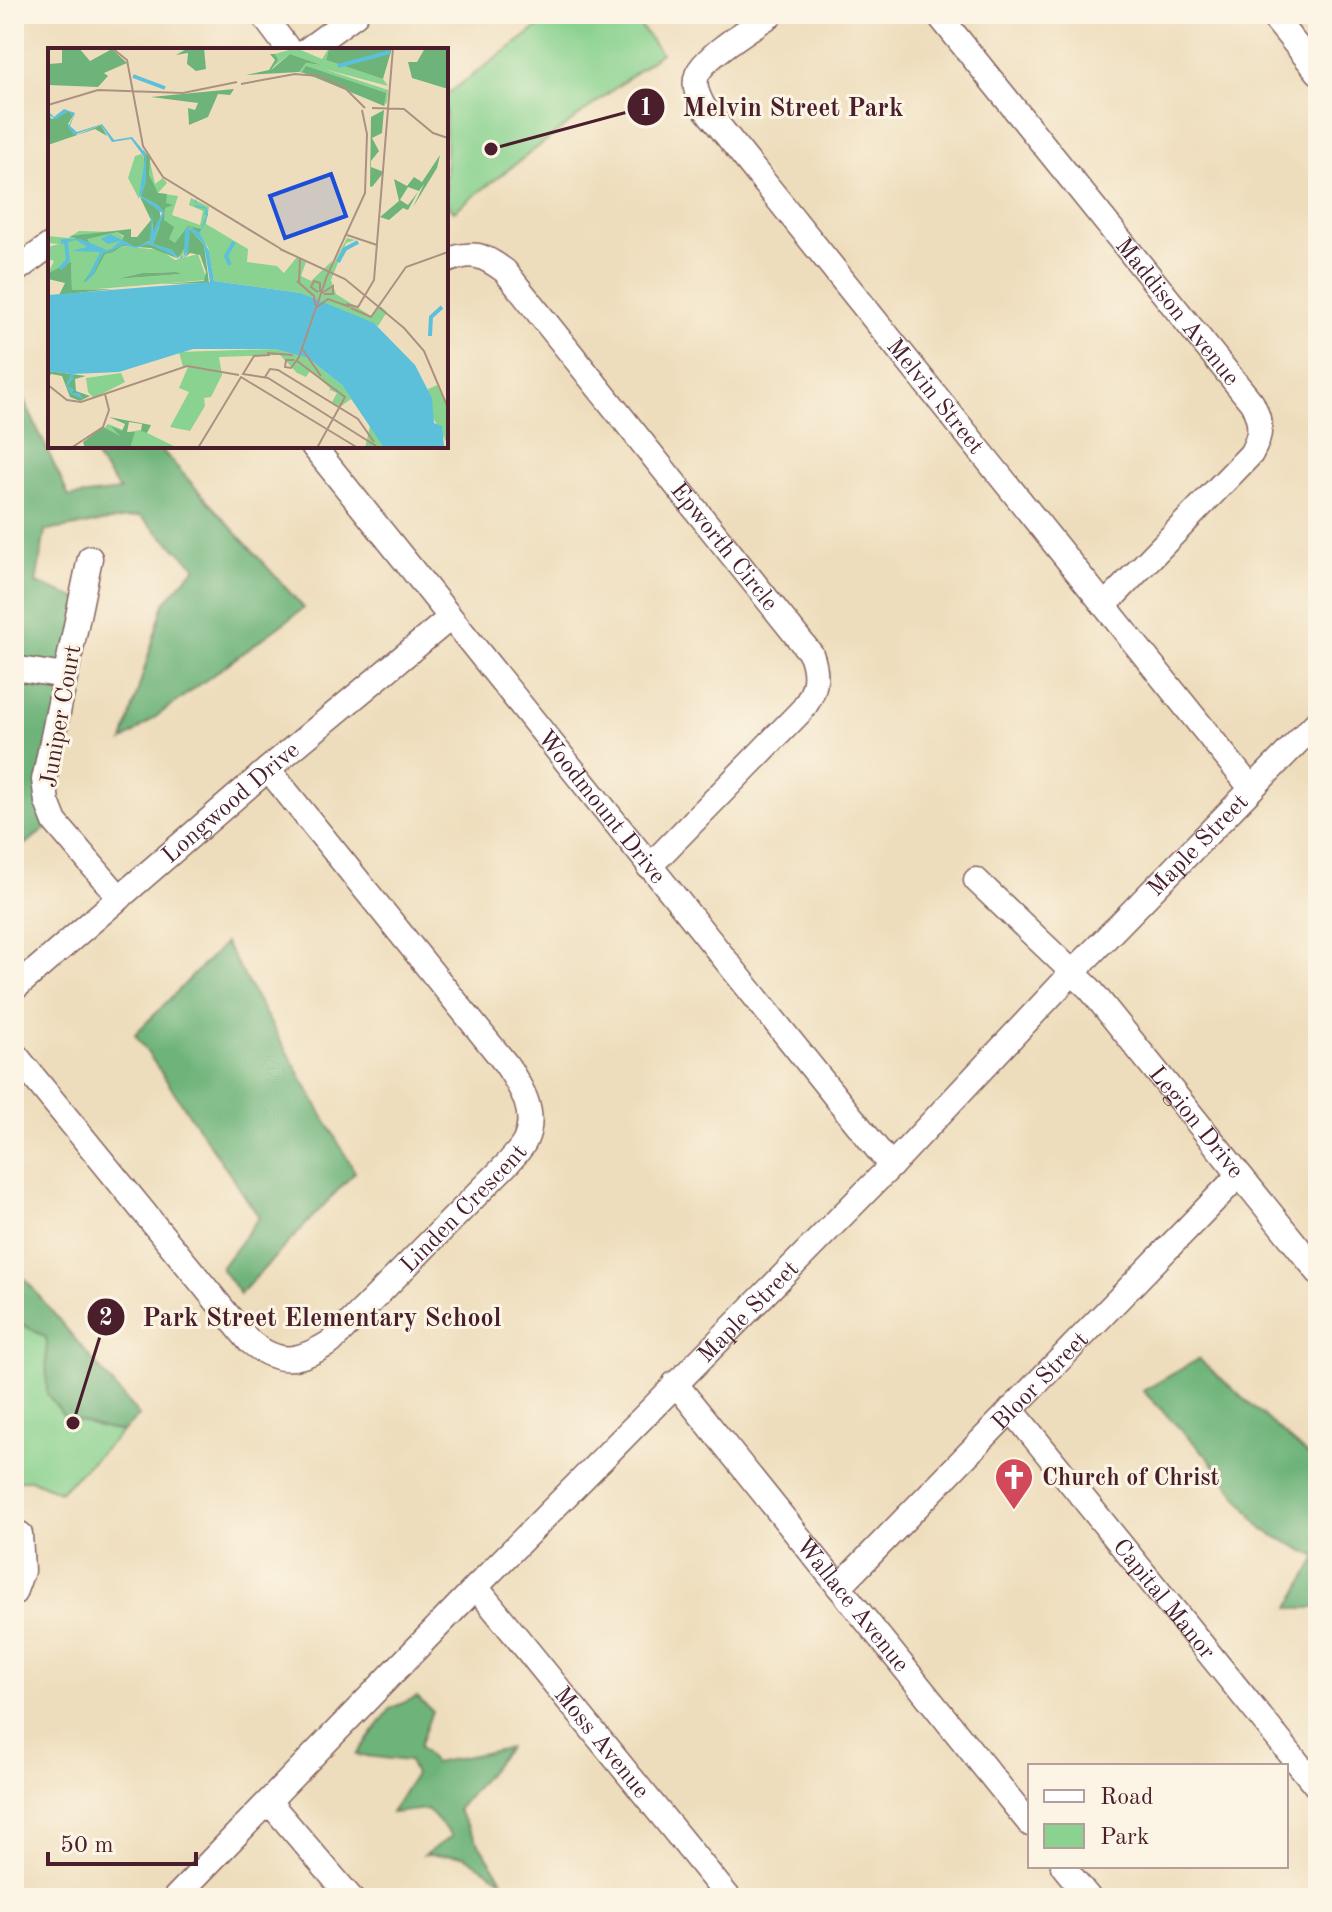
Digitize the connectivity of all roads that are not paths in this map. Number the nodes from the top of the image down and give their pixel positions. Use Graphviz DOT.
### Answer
graph roads {
  1 [pos="262,14"];
  2 [pos="356,14"];
  3 [pos="772,14"];
  4 [pos="938,14"];
  5 [pos="1271,14"];
  6 [pos="288,48"];
  7 [pos="310,48"];
  8 [pos="1318,72"];
  9 [pos="48,246"];
  10 [pos="448,260"];
  11 [pos="14,272"];
  12 [pos="315,448"];
  13 [pos="90,558"];
  14 [pos="1105,605"];
  15 [pos="450,618"];
  16 [pos="14,668"];
  17 [pos="65,676"];
  18 [pos="1318,721"];
  19 [pos="268,769"];
  20 [pos="1251,788"];
  21 [pos="649,867"];
  22 [pos="976,880"];
  23 [pos="120,898"];
  24 [pos="1072,973"];
  25 [pos="14,989"];
  26 [pos="14,1053"];
  27 [pos="891,1166"];
  28 [pos="1239,1175"];
  29 [pos="1318,1272"];
  30 [pos="675,1383"];
  31 [pos="1011,1409"];
  32 [pos="20,1534"];
  33 [pos="476,1587"];
  34 [pos="839,1587"];
  35 [pos="14,1593"];
  36 [pos="1318,1788"];
  37 [pos="269,1802"];
  38 [pos="1028,1822"];
  39 [pos="1065,1868"];
  40 [pos="175,1898"];
  41 [pos="351,1898"];
  42 [pos="729,1898"];
  43 [pos="1089,1898"];
  1 -- 6 [label="street"];
  2 -- 7 [label="street"];
  3 -- 14 [label="street, Melvin Street"];
  4 -- 14 [label="street, Maddison Avenue"];
  5 -- 8 [label="street"];
  9 -- 11 [label="street"];
  10 -- 21 [label="street, Epworth Circle"];
  12 -- 15 [label="street, Woodmount Drive"];
  13 -- 17 [label="street, Juniper Court"];
  14 -- 20 [label="street, Melvin Street"];
  15 -- 19 [label="street, Longwood Drive"];
  15 -- 21 [label="street, Woodmount Drive"];
  16 -- 17 [label="street"];
  17 -- 23 [label="street, Juniper Court"];
  18 -- 20 [label="street, Maple Street"];
  19 -- 23 [label="street, Longwood Drive"];
  19 -- 26 [label="street, Linden Crescent"];
  20 -- 24 [label="street, Maple Street"];
  21 -- 27 [label="street, Woodmount Drive"];
  22 -- 24 [label="street, Legion Drive"];
  23 -- 25 [label="street, Longwood Drive"];
  24 -- 27 [label="street, Maple Street"];
  24 -- 28 [label="street, Legion Drive"];
  27 -- 30 [label="street, Maple Street"];
  28 -- 29 [label="street, Legion Drive"];
  28 -- 31 [label="street, Bloor Street"];
  30 -- 33 [label="street, Maple Street"];
  30 -- 34 [label="street, Wallace Avenue"];
  31 -- 34 [label="street, Bloor Street"];
  31 -- 36 [label="street, Capital Manor"];
  32 -- 35 [label="street"];
  33 -- 37 [label="street, Maple Street"];
  33 -- 42 [label="street, Moss Avenue"];
  34 -- 38 [label="street, Wallace Avenue"];
  37 -- 40 [label="street, Maple Street"];
  37 -- 41 [label="street"];
  39 -- 43 [label="street"];
}
